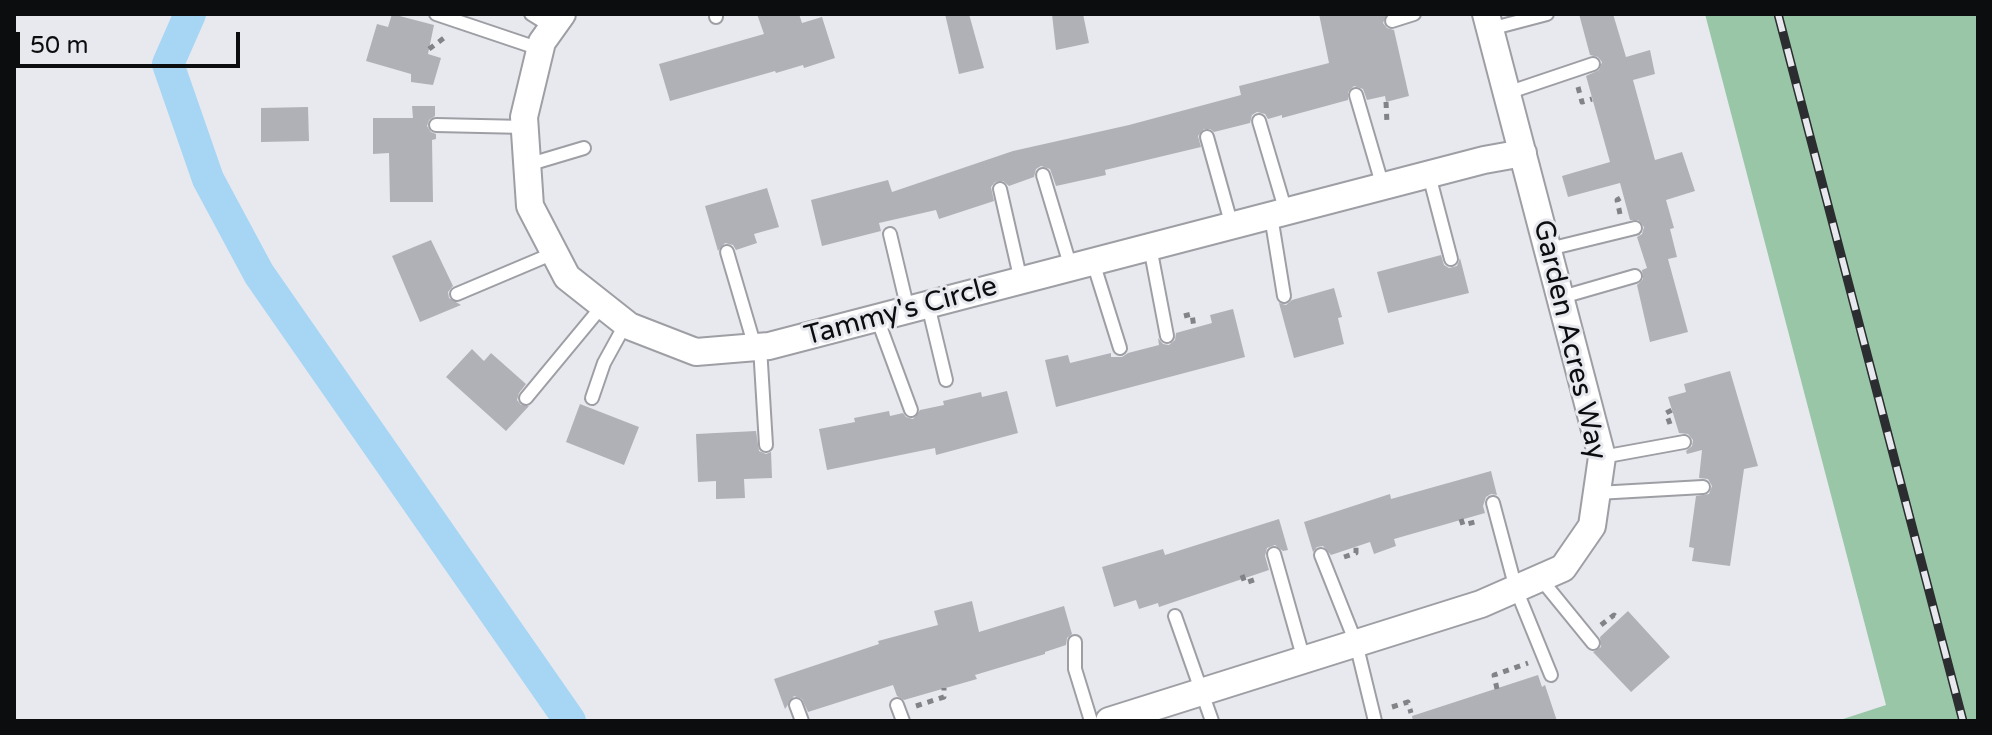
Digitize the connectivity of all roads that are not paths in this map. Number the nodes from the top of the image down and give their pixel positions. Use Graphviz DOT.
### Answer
graph roads {
  1 [pos="436,14"];
  2 [pos="1414,14"];
  3 [pos="1547,14"];
  4 [pos="1392,21"];
  5 [pos="1488,21"];
  6 [pos="546,26"];
  7 [pos="1593,64"];
  8 [pos="1507,93"];
  9 [pos="1356,95"];
  10 [pos="1259,121"];
  11 [pos="436,125"];
  12 [pos="525,127"];
  13 [pos="1207,137"];
  14 [pos="584,148"];
  15 [pos="1523,153"];
  16 [pos="527,165"];
  17 [pos="1043,175"];
  18 [pos="1429,175"];
  19 [pos="1383,187"];
  20 [pos="1000,189"];
  21 [pos="1279,214"];
  22 [pos="1232,226"];
  23 [pos="1635,228"];
  24 [pos="890,234"];
  25 [pos="1150,247"];
  26 [pos="1549,249"];
  27 [pos="727,252"];
  28 [pos="554,253"];
  29 [pos="1451,259"];
  30 [pos="1082,265"];
  31 [pos="1635,276"];
  32 [pos="1021,281"];
  33 [pos="457,294"];
  34 [pos="1284,296"];
  35 [pos="1562,297"];
  36 [pos="603,305"];
  37 [pos="918,308"];
  38 [pos="877,318"];
  39 [pos="626,323"];
  40 [pos="1167,336"];
  41 [pos="757,347"];
  42 [pos="1120,348"];
  43 [pos="946,380"];
  44 [pos="526,398"];
  45 [pos="592,398"];
  46 [pos="911,410"];
  47 [pos="1684,442"];
  48 [pos="766,445"];
  49 [pos="1602,457"];
  50 [pos="1703,487"];
  51 [pos="1597,493"];
  52 [pos="1493,503"];
  53 [pos="1274,554"];
  54 [pos="1321,555"];
  55 [pos="1528,583"];
  56 [pos="1175,616"];
  57 [pos="1075,642"];
  58 [pos="1356,643"];
  59 [pos="1593,643"];
  60 [pos="1304,660"];
  61 [pos="1551,675"];
  62 [pos="1200,692"];
  63 [pos="796,705"];
  64 [pos="802,721"];
  65 [pos="1091,721"];
  66 [pos="1109,721"];
  67 [pos="1212,721"];
  68 [pos="1375,721"];
  1 -- 6 [label="lane"];
  2 -- 4 [label="lane"];
  3 -- 5 [label="lane"];
  5 -- 8 [label="street, Garden Acres Way"];
  6 -- 12 [label="street, Tammy's Circle"];
  7 -- 8 [label="lane"];
  8 -- 15 [label="street, Garden Acres Way"];
  9 -- 19 [label="lane"];
  10 -- 21 [label="lane"];
  11 -- 12 [label="lane"];
  12 -- 16 [label="street, Tammy's Circle"];
  13 -- 22 [label="lane"];
  14 -- 16 [label="lane"];
  15 -- 18 [label="street, Tammy's Circle"];
  15 -- 26 [label="street, Garden Acres Way"];
  16 -- 28 [label="street, Tammy's Circle"];
  17 -- 30 [label="lane"];
  18 -- 19 [label="street, Tammy's Circle"];
  18 -- 29 [label="lane"];
  19 -- 21 [label="street, Tammy's Circle"];
  20 -- 32 [label="lane"];
  21 -- 22 [label="street, Tammy's Circle"];
  21 -- 34 [label="lane"];
  22 -- 25 [label="street, Tammy's Circle"];
  23 -- 26 [label="lane"];
  24 -- 37 [label="lane"];
  25 -- 30 [label="street, Tammy's Circle"];
  25 -- 40 [label="lane"];
  26 -- 35 [label="street, Garden Acres Way"];
  27 -- 41 [label="lane"];
  28 -- 33 [label="lane"];
  28 -- 36 [label="street, Tammy's Circle"];
  30 -- 32 [label="street, Tammy's Circle"];
  30 -- 42 [label="lane"];
  31 -- 35 [label="lane"];
  32 -- 37 [label="street, Tammy's Circle"];
  35 -- 49 [label="street, Garden Acres Way"];
  36 -- 39 [label="street, Tammy's Circle"];
  36 -- 44 [label="lane"];
  37 -- 38 [label="street, Tammy's Circle"];
  37 -- 43 [label="lane"];
  38 -- 41 [label="street, Tammy's Circle"];
  38 -- 46 [label="lane"];
  39 -- 41 [label="street, Tammy's Circle"];
  39 -- 45 [label="lane"];
  41 -- 48 [label="lane"];
  47 -- 49 [label="lane"];
  49 -- 51 [label="street, Garden Acres Way"];
  50 -- 51 [label="lane"];
  51 -- 55 [label="street, Garden Acres Way"];
  52 -- 55 [label="lane"];
  53 -- 60 [label="lane"];
  54 -- 58 [label="lane"];
  55 -- 58 [label="street, Garden Acres Way"];
  55 -- 59 [label="lane"];
  55 -- 61 [label="lane"];
  56 -- 62 [label="lane"];
  57 -- 65 [label="lane"];
  58 -- 60 [label="street, Garden Acres Way"];
  58 -- 68 [label="lane"];
  60 -- 62 [label="street, Garden Acres Way"];
  62 -- 66 [label="street, Garden Acres Way"];
  62 -- 67 [label="lane"];
  63 -- 64 [label="lane"];
}
